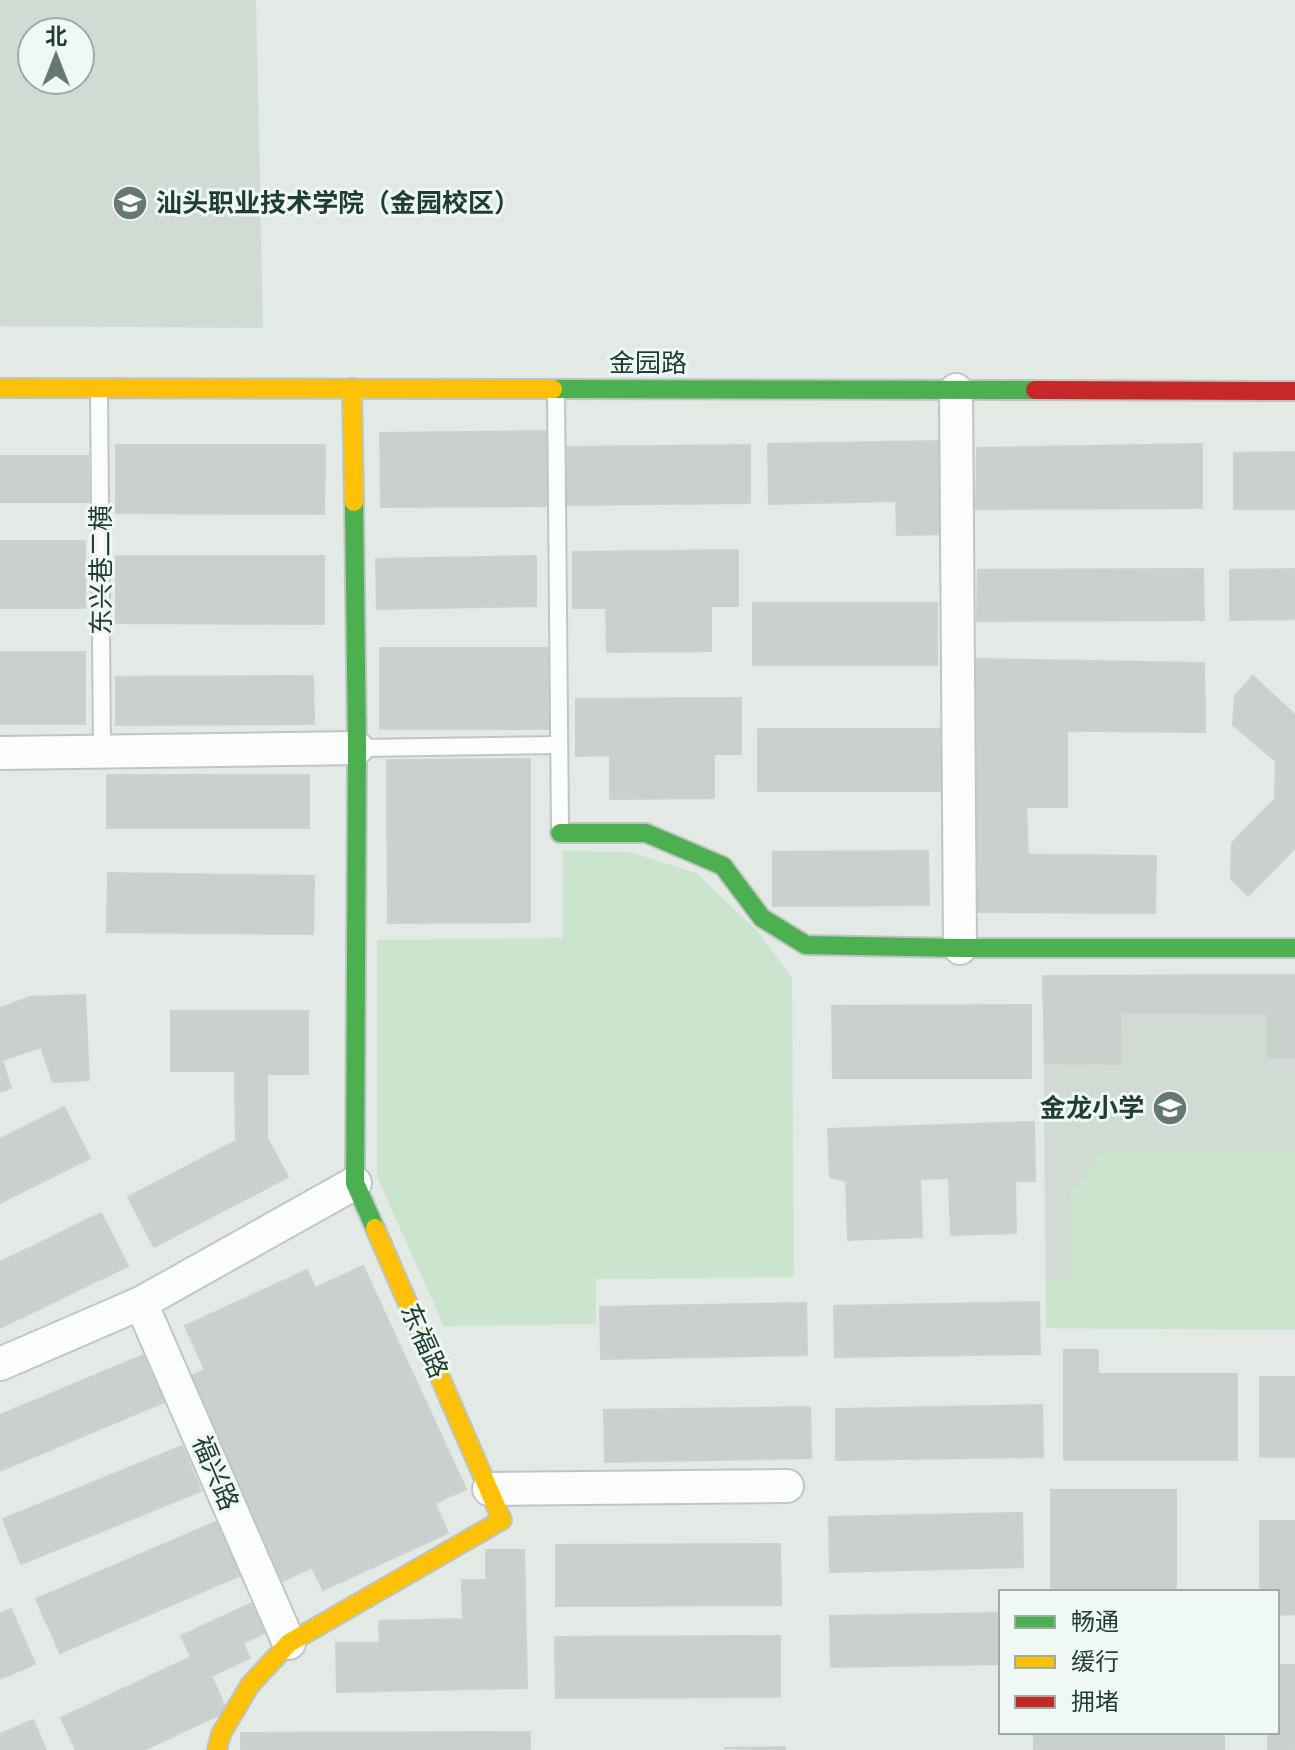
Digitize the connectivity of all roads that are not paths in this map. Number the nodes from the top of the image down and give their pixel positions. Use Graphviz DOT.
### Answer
graph roads {
  1 [pos="0,388"];
  2 [pos="99,388"];
  3 [pos="352,388"];
  4 [pos="556,389"];
  5 [pos="956,390"];
  6 [pos="1295,391"];
  7 [pos="559,745"];
  8 [pos="357,748"];
  9 [pos="102,751"];
  10 [pos="0,753"];
  11 [pos="560,833"];
  12 [pos="960,948"];
  13 [pos="1295,948"];
  14 [pos="355,1183"];
  15 [pos="141,1303"];
  16 [pos="0,1364"];
  17 [pos="787,1486"];
  18 [pos="489,1489"];
  19 [pos="289,1643"];
  20 [pos="217,1750"];
  1 -- 2 [label="street, 金园路"];
  2 -- 3 [label="street, 金园路"];
  2 -- 9 [label="lane, 东兴巷二横"];
  3 -- 4 [label="street, 金园路"];
  3 -- 8 [label="street"];
  4 -- 5 [label="street, 金园路"];
  4 -- 7 [label="lane"];
  5 -- 6 [label="street, 金园路"];
  5 -- 12 [label="street"];
  7 -- 8 [label="lane"];
  7 -- 11 [label="lane"];
  8 -- 9 [label="street"];
  8 -- 14 [label="street"];
  9 -- 10 [label="street"];
  11 -- 12 [label="street"];
  12 -- 13 [label="street"];
  14 -- 15 [label="street"];
  14 -- 18 [label="street, 东福路"];
  15 -- 16 [label="street"];
  15 -- 19 [label="street, 福兴路"];
  17 -- 18 [label="street"];
  18 -- 19 [label="street, 东福路"];
  19 -- 20 [label="street, 东福路"];
}
